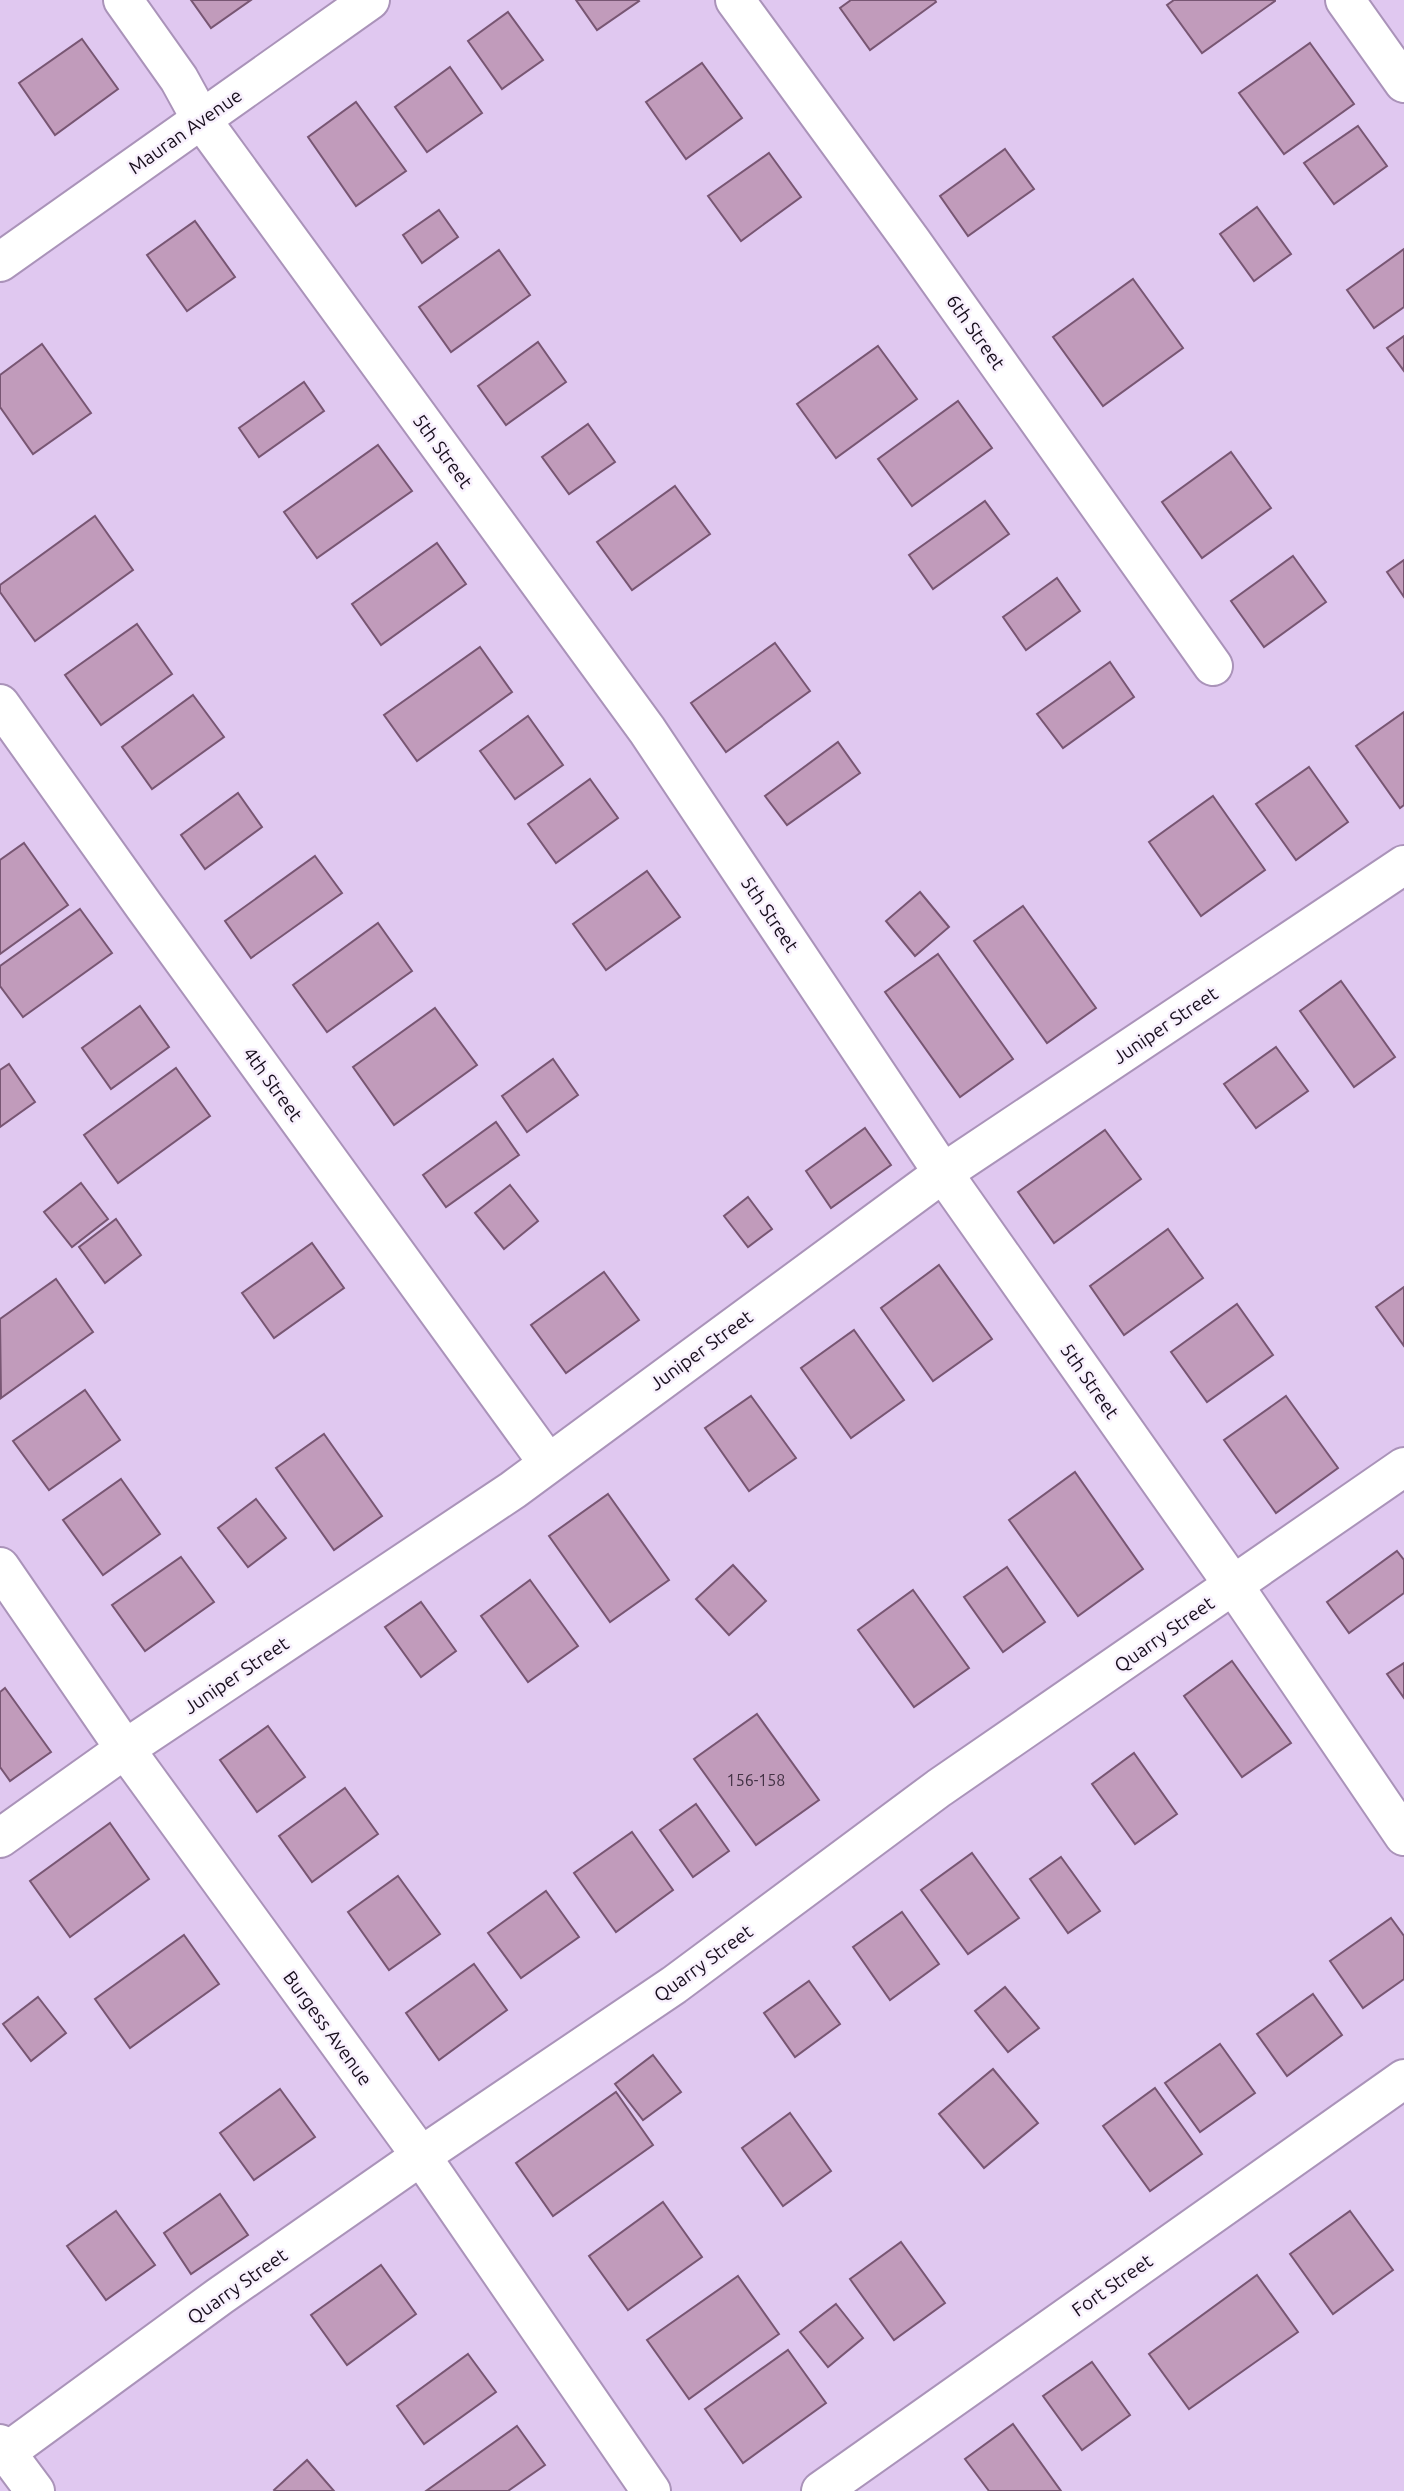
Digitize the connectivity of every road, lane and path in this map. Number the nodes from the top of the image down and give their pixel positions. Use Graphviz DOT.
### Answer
graph roads {
  1 [pos="123,0"];
  2 [pos="370,0"];
  3 [pos="734,0"];
  4 [pos="1345,0"];
  5 [pos="1404,83"];
  6 [pos="201,119"];
  7 [pos="0,262"];
  8 [pos="1213,666"];
  9 [pos="0,704"];
  10 [pos="1404,865"];
  11 [pos="943,1173"];
  12 [pos="548,1462"];
  13 [pos="1404,1467"];
  14 [pos="0,1567"];
  15 [pos="1234,1586"];
  16 [pos="125,1749"];
  17 [pos="1404,1836"];
  18 [pos="0,1838"];
  19 [pos="1404,2079"];
  20 [pos="421,2156"];
  21 [pos="2,2451"];
  22 [pos="35,2491"];
  23 [pos="651,2491"];
  24 [pos="821,2491"];
  1 -- 6 [label="street, 5th Street"];
  2 -- 6 [label="street, Mauran Avenue"];
  3 -- 8 [label="street, 6th Street"];
  4 -- 5 [label="street"];
  6 -- 7 [label="street, Mauran Avenue"];
  6 -- 11 [label="street, 5th Street"];
  9 -- 12 [label="street, 4th Street"];
  10 -- 11 [label="street, Juniper Street"];
  11 -- 12 [label="street, Juniper Street"];
  11 -- 15 [label="street, 5th Street"];
  12 -- 16 [label="street, Juniper Street"];
  13 -- 15 [label="street, Quarry Street"];
  14 -- 16 [label="street, Burgess Avenue"];
  15 -- 17 [label="street, 5th Street"];
  15 -- 20 [label="street, Quarry Street"];
  16 -- 18 [label="street, Juniper Street"];
  16 -- 20 [label="street, Burgess Avenue"];
  19 -- 24 [label="street, Fort Street"];
  20 -- 21 [label="street, Quarry Street"];
  20 -- 23 [label="street, Burgess Avenue"];
  21 -- 22 [label="street"];
}
